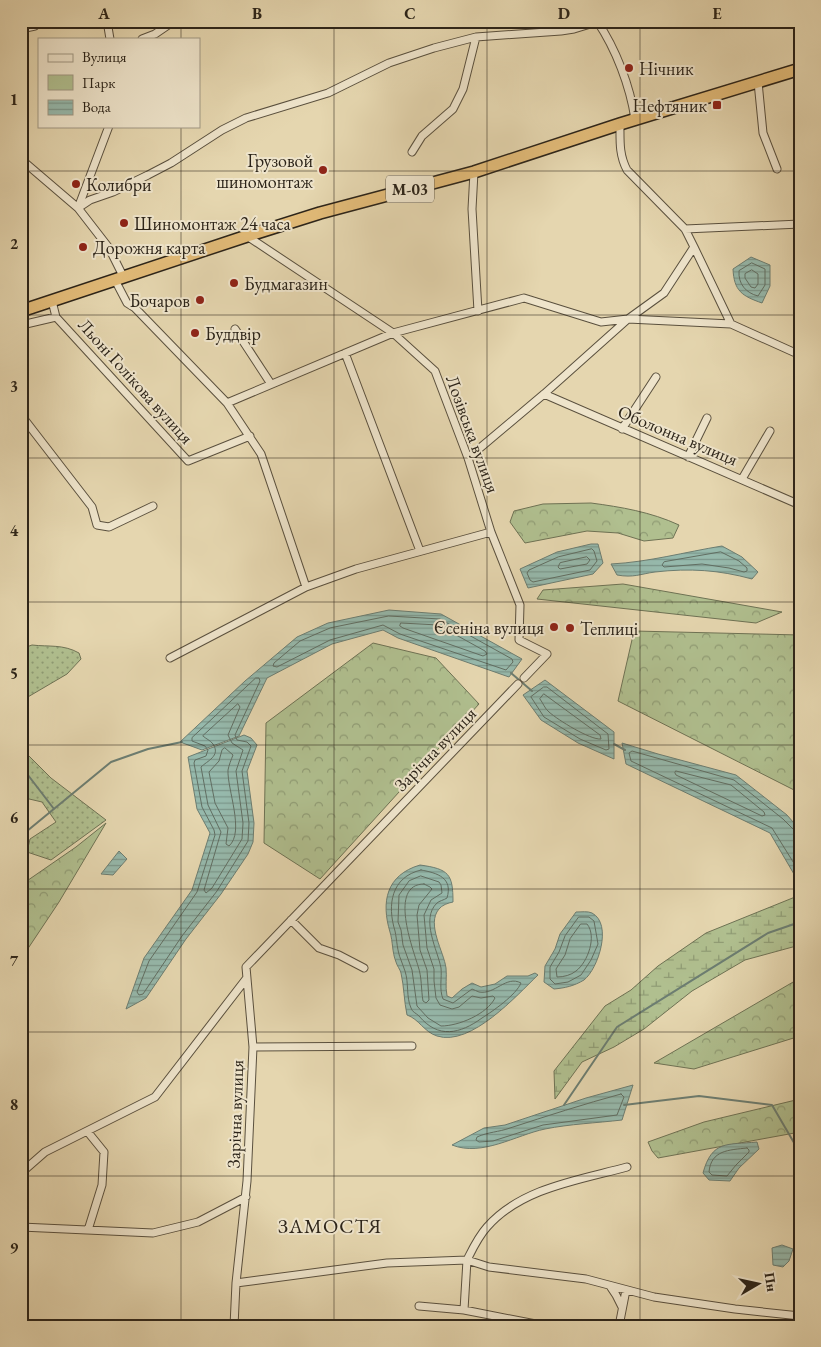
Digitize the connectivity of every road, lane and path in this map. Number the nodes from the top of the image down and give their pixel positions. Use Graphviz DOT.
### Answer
graph roads {
  1 [pos="107,21"];
  2 [pos="174,21"];
  3 [pos="597,22"];
  4 [pos="35,26"];
  5 [pos="21,29"];
  6 [pos="476,37"];
  7 [pos="110,38"];
  8 [pos="145,38"];
  9 [pos="800,70"];
  10 [pos="758,82"];
  11 [pos="635,119"];
  12 [pos="620,124"];
  13 [pos="108,128"];
  14 [pos="412,152"];
  15 [pos="21,156"];
  16 [pos="777,169"];
  17 [pos="474,172"];
  18 [pos="78,208"];
  19 [pos="800,224"];
  20 [pos="685,229"];
  21 [pos="247,236"];
  22 [pos="694,247"];
  23 [pos="120,279"];
  24 [pos="52,301"];
  25 [pos="23,310"];
  26 [pos="478,310"];
  27 [pos="56,317"];
  28 [pos="628,319"];
  29 [pos="731,324"];
  30 [pos="24,325"];
  31 [pos="235,329"];
  32 [pos="393,333"];
  33 [pos="345,353"];
  34 [pos="800,356"];
  35 [pos="656,377"];
  36 [pos="271,384"];
  37 [pos="544,394"];
  38 [pos="227,403"];
  39 [pos="21,415"];
  40 [pos="707,418"];
  41 [pos="622,429"];
  42 [pos="770,431"];
  43 [pos="250,436"];
  44 [pos="688,457"];
  45 [pos="468,458"];
  46 [pos="742,479"];
  47 [pos="800,505"];
  48 [pos="153,506"];
  49 [pos="491,532"];
  50 [pos="420,551"];
  51 [pos="306,586"];
  52 [pos="170,658"];
  53 [pos="524,678"];
  54 [pos="518,684"];
  55 [pos="290,920"];
  56 [pos="364,968"];
  57 [pos="246,979"];
  58 [pos="412,1046"];
  59 [pos="253,1047"];
  60 [pos="87,1131"];
  61 [pos="627,1167"];
  62 [pos="21,1173"];
  63 [pos="246,1198"];
  64 [pos="21,1227"];
  65 [pos="88,1230"];
  66 [pos="467,1260"];
  67 [pos="236,1283"];
  68 [pos="609,1286"];
  69 [pos="626,1290"];
  70 [pos="642,1295"];
  71 [pos="419,1306"];
  72 [pos="622,1307"];
  73 [pos="464,1310"];
  74 [pos="800,1316"];
  75 [pos="234,1326"];
  76 [pos="546,1326"];
  77 [pos="618,1326"];
  1 -- 7 [label="street"];
  2 -- 8 [label="street"];
  3 -- 6 [label="street"];
  3 -- 11 [label="street"];
  4 -- 5 [label="street"];
  6 -- 14 [label="street"];
  6 -- 18 [label="street"];
  9 -- 10 [label="highway, М-03"];
  10 -- 11 [label="highway, М-03"];
  10 -- 16 [label="street"];
  11 -- 12 [label="highway, М-03"];
  12 -- 17 [label="highway, М-03"];
  12 -- 20 [label="street"];
  13 -- 18 [label="street"];
  15 -- 18 [label="street"];
  17 -- 21 [label="highway, М-03"];
  17 -- 26 [label="street"];
  18 -- 23 [label="street"];
  19 -- 20 [label="street"];
  20 -- 22 [label="street"];
  21 -- 23 [label="highway, М-03"];
  21 -- 32 [label="street, Лозівська вулиця"];
  22 -- 28 [label="street"];
  22 -- 29 [label="street"];
  23 -- 24 [label="highway, М-03"];
  23 -- 38 [label="street"];
  24 -- 25 [label="highway, М-03"];
  24 -- 27 [label="street, Льоні Голікова вулиця"];
  25 -- 30 [label="street, Льоні Голікова вулиця"];
  26 -- 28 [label="street"];
  26 -- 32 [label="street"];
  27 -- 30 [label="street, Льоні Голікова вулиця"];
  27 -- 43 [label="street, Льоні Голікова вулиця"];
  28 -- 29 [label="street"];
  28 -- 37 [label="street"];
  29 -- 34 [label="street"];
  31 -- 36 [label="street"];
  32 -- 33 [label="street"];
  32 -- 45 [label="street, Лозівська вулиця"];
  33 -- 36 [label="street"];
  33 -- 50 [label="street"];
  35 -- 41 [label="street"];
  36 -- 38 [label="street"];
  37 -- 41 [label="street, Оболонна вулиця"];
  37 -- 45 [label="street"];
  38 -- 43 [label="street"];
  39 -- 48 [label="street"];
  40 -- 44 [label="street"];
  41 -- 44 [label="street, Оболонна вулиця"];
  42 -- 46 [label="street"];
  43 -- 51 [label="street"];
  44 -- 46 [label="street, Оболонна вулиця"];
  45 -- 49 [label="street, Лозівська вулиця"];
  46 -- 47 [label="street, Оболонна вулиця"];
  49 -- 50 [label="street"];
  49 -- 53 [label="street, Лозівська вулиця"];
  50 -- 51 [label="street"];
  51 -- 52 [label="street"];
  54 -- 55 [label="street, Зарічна вулиця"];
  55 -- 56 [label="street"];
  55 -- 57 [label="street, Зарічна вулиця"];
  57 -- 59 [label="street, Зарічна вулиця"];
  57 -- 60 [label="street"];
  58 -- 59 [label="street"];
  59 -- 63 [label="street, Зарічна вулиця"];
  60 -- 62 [label="street"];
  60 -- 65 [label="street"];
  61 -- 66 [label="street"];
  63 -- 65 [label="street"];
  63 -- 67 [label="street, Зарічна вулиця"];
  64 -- 65 [label="street"];
  66 -- 67 [label="street"];
  66 -- 68 [label="street"];
  66 -- 73 [label="street"];
  67 -- 75 [label="street, Зарічна вулиця"];
  68 -- 69 [label="street"];
  68 -- 72 [label="street"];
  69 -- 70 [label="street"];
  69 -- 72 [label="street"];
  70 -- 72 [label="street"];
  70 -- 74 [label="street"];
  71 -- 73 [label="street"];
  72 -- 77 [label="street"];
  73 -- 76 [label="street"];
}
